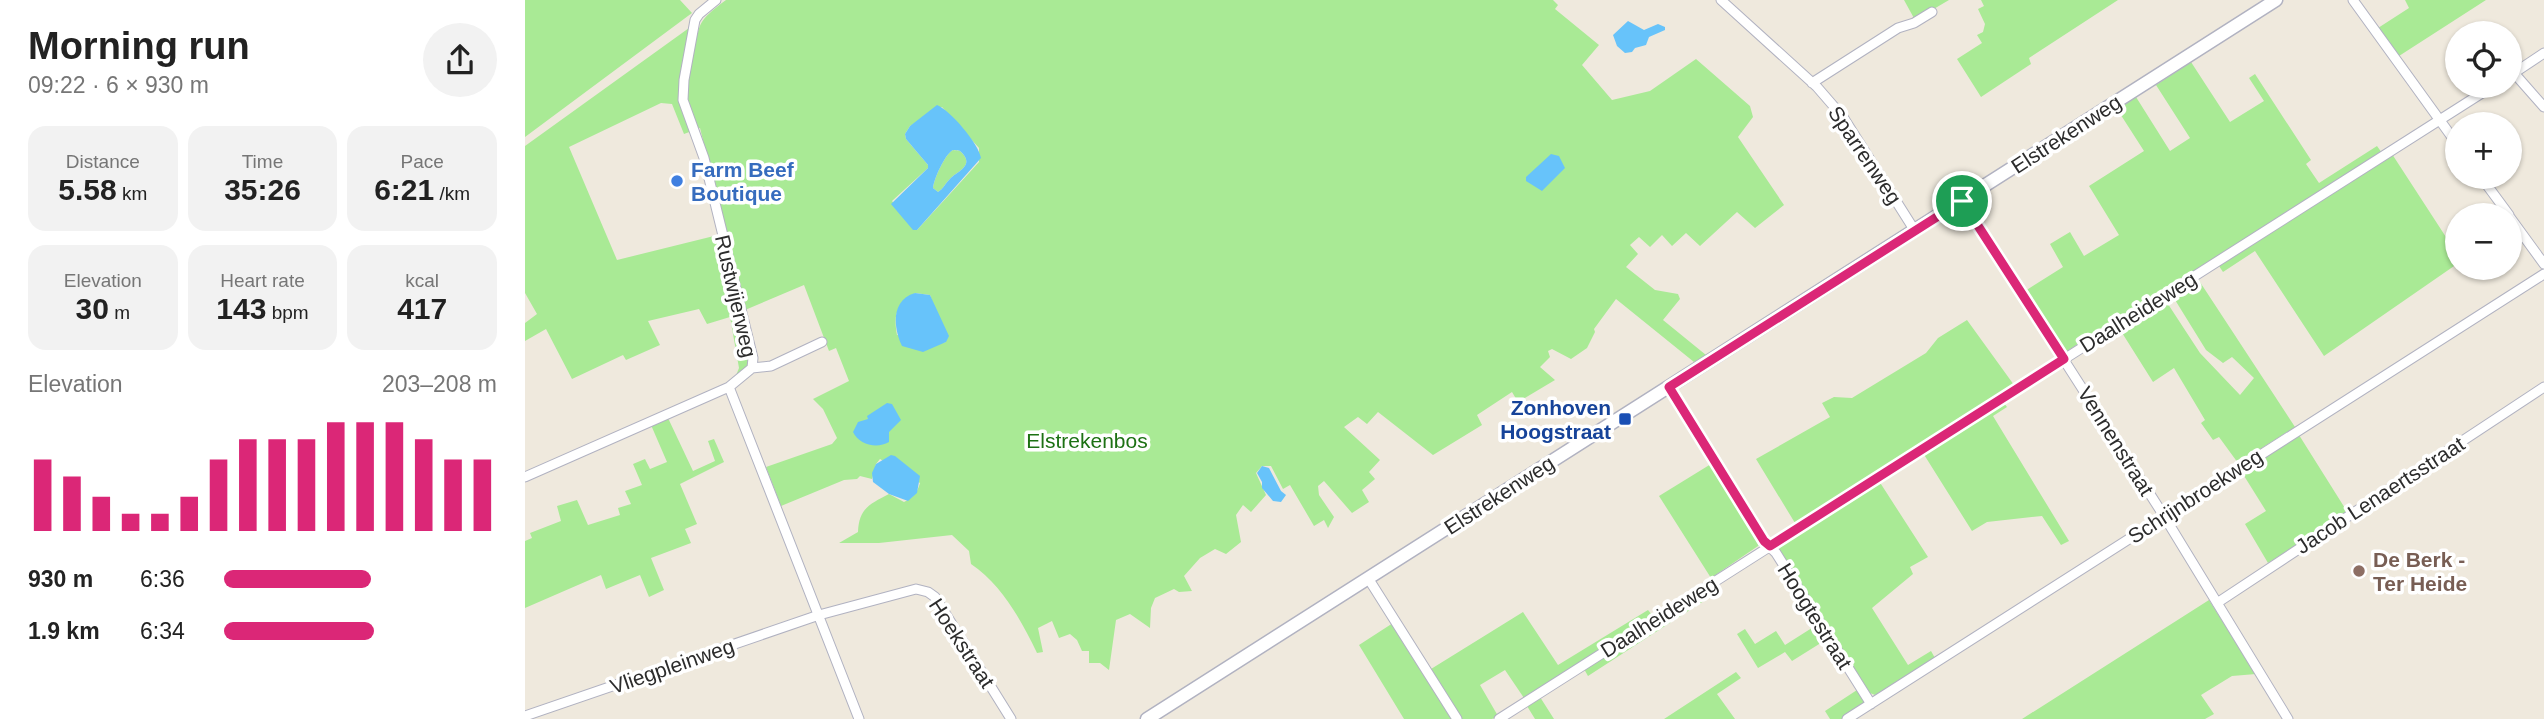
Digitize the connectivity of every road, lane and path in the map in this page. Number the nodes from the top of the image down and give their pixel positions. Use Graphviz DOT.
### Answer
graph roads {
  1 [pos="716,0"];
  2 [pos="1721,0"];
  3 [pos="2276,0"];
  4 [pos="2353,0"];
  5 [pos="1932,12"];
  6 [pos="2544,53"];
  7 [pos="2522,67"];
  8 [pos="1812,83"];
  9 [pos="2522,84"];
  10 [pos="2474,98"];
  11 [pos="2544,107"];
  12 [pos="2439,120"];
  13 [pos="2445,128"];
  14 [pos="1962,201"];
  15 [pos="1915,230"];
  16 [pos="2522,234"];
  17 [pos="2544,264"];
  18 [pos="2544,274"];
  19 [pos="822,342"];
  20 [pos="2064,359"];
  21 [pos="752,368"];
  22 [pos="729,387"];
  23 [pos="1669,387"];
  24 [pos="2544,387"];
  25 [pos="525,477"];
  26 [pos="2164,516"];
  27 [pos="1770,546"];
  28 [pos="1368,578"];
  29 [pos="2217,603"];
  30 [pos="819,615"];
  31 [pos="1871,704"];
  32 [pos="525,716"];
  33 [pos="859,719"];
  34 [pos="1011,719"];
  35 [pos="1147,719"];
  36 [pos="1457,719"];
  37 [pos="1499,719"];
  38 [pos="1847,719"];
  39 [pos="2288,719"];
  1 -- 21 [label="street, Rustwijerweg"];
  2 -- 8 [label="street, Sparrenweg"];
  3 -- 14 [label="street, Elstrekenweg"];
  4 -- 12 [label="street"];
  5 -- 8 [label="street"];
  6 -- 7 [label="street"];
  8 -- 15 [label="street, Sparrenweg"];
  9 -- 11 [label="street"];
  10 -- 12 [label="street, Daalheideweg"];
  12 -- 13 [label="street"];
  12 -- 20 [label="street, Daalheideweg"];
  14 -- 15 [label="street, Elstrekenweg"];
  14 -- 20 [label="street, Vennenstraat"];
  15 -- 23 [label="street, Elstrekenweg"];
  16 -- 17 [label="street"];
  18 -- 26 [label="street, Schrijnbroekweg"];
  19 -- 21 [label="street"];
  20 -- 26 [label="street, Vennenstraat"];
  20 -- 27 [label="street, Daalheideweg"];
  21 -- 22 [label="street"];
  22 -- 25 [label="street"];
  22 -- 30 [label="street, Rustwijerweg"];
  23 -- 27 [label="street, Hoogtestraat"];
  23 -- 28 [label="street, Elstrekenweg"];
  24 -- 29 [label="street, Jacob Lenaertsstraat"];
  26 -- 29 [label="street, Vennenstraat"];
  26 -- 31 [label="street, Schrijnbroekweg"];
  27 -- 31 [label="street, Hoogtestraat"];
  27 -- 37 [label="street, Daalheideweg"];
  28 -- 35 [label="street, Elstrekenweg"];
  28 -- 36 [label="street"];
  29 -- 39 [label="street, Vennenstraat"];
  30 -- 32 [label="street, Vliegpleinweg"];
  30 -- 33 [label="street, Rustwijerweg"];
  30 -- 34 [label="street, Hoekstraat"];
  31 -- 38 [label="street, Schrijnbroekweg"];
}
